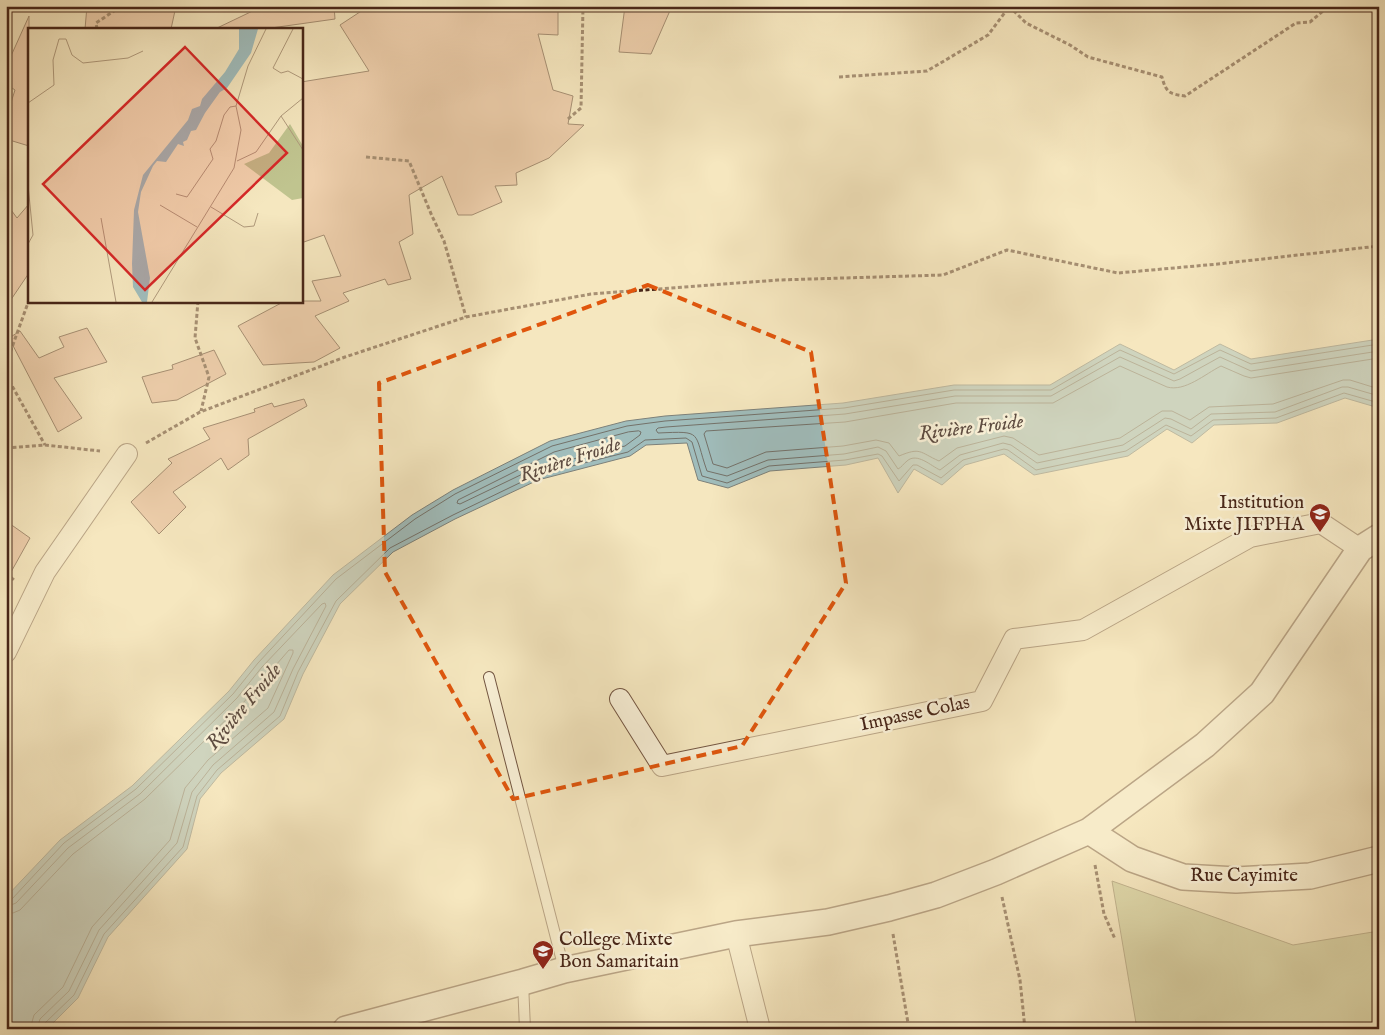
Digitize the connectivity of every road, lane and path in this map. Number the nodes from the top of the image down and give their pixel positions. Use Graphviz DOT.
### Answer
graph roads {
  1 [pos="583,6"];
  2 [pos="1009,6"];
  3 [pos="1329,6"];
  4 [pos="120,7"];
  5 [pos="97,28"];
  6 [pos="839,77"];
  7 [pos="568,119"];
  8 [pos="366,157"];
  9 [pos="1379,246"];
  10 [pos="28,302"];
  11 [pos="198,302"];
  12 [pos="466,317"];
  13 [pos="6,364"];
  14 [pos="6,375"];
  15 [pos="200,412"];
  16 [pos="46,445"];
  17 [pos="6,448"];
  18 [pos="127,454"];
  19 [pos="1369,543"];
  20 [pos="6,652"];
  21 [pos="489,677"];
  22 [pos="620,699"];
  23 [pos="1089,831"];
  24 [pos="1379,859"];
  25 [pos="996,872"];
  26 [pos="889,908"];
  27 [pos="736,934"];
  28 [pos="1115,939"];
  29 [pos="564,970"];
  30 [pos="524,982"];
  31 [pos="346,1029"];
  32 [pos="525,1029"];
  33 [pos="760,1029"];
  34 [pos="909,1029"];
  35 [pos="1025,1029"];
  1 -- 7 [label="path"];
  2 -- 3 [label="path"];
  2 -- 6 [label="path"];
  4 -- 5 [label="path"];
  8 -- 12 [label="path"];
  9 -- 12 [label="path"];
  10 -- 13 [label="path"];
  11 -- 15 [label="path"];
  12 -- 15 [label="path"];
  14 -- 16 [label="path"];
  15 -- 18 [label="path"];
  16 -- 17 [label="path"];
  16 -- 18 [label="path"];
  18 -- 20 [label="street"];
  19 -- 22 [label="street, Impasse Colas"];
  19 -- 23 [label="street"];
  21 -- 29 [label="lane"];
  23 -- 24 [label="street, Rue Cayimite"];
  23 -- 25 [label="street"];
  23 -- 28 [label="path"];
  25 -- 26 [label="street"];
  25 -- 35 [label="path"];
  26 -- 27 [label="street"];
  26 -- 34 [label="path"];
  27 -- 29 [label="street"];
  27 -- 33 [label="street"];
  29 -- 30 [label="street"];
  30 -- 31 [label="street"];
  30 -- 32 [label="lane"];
}
